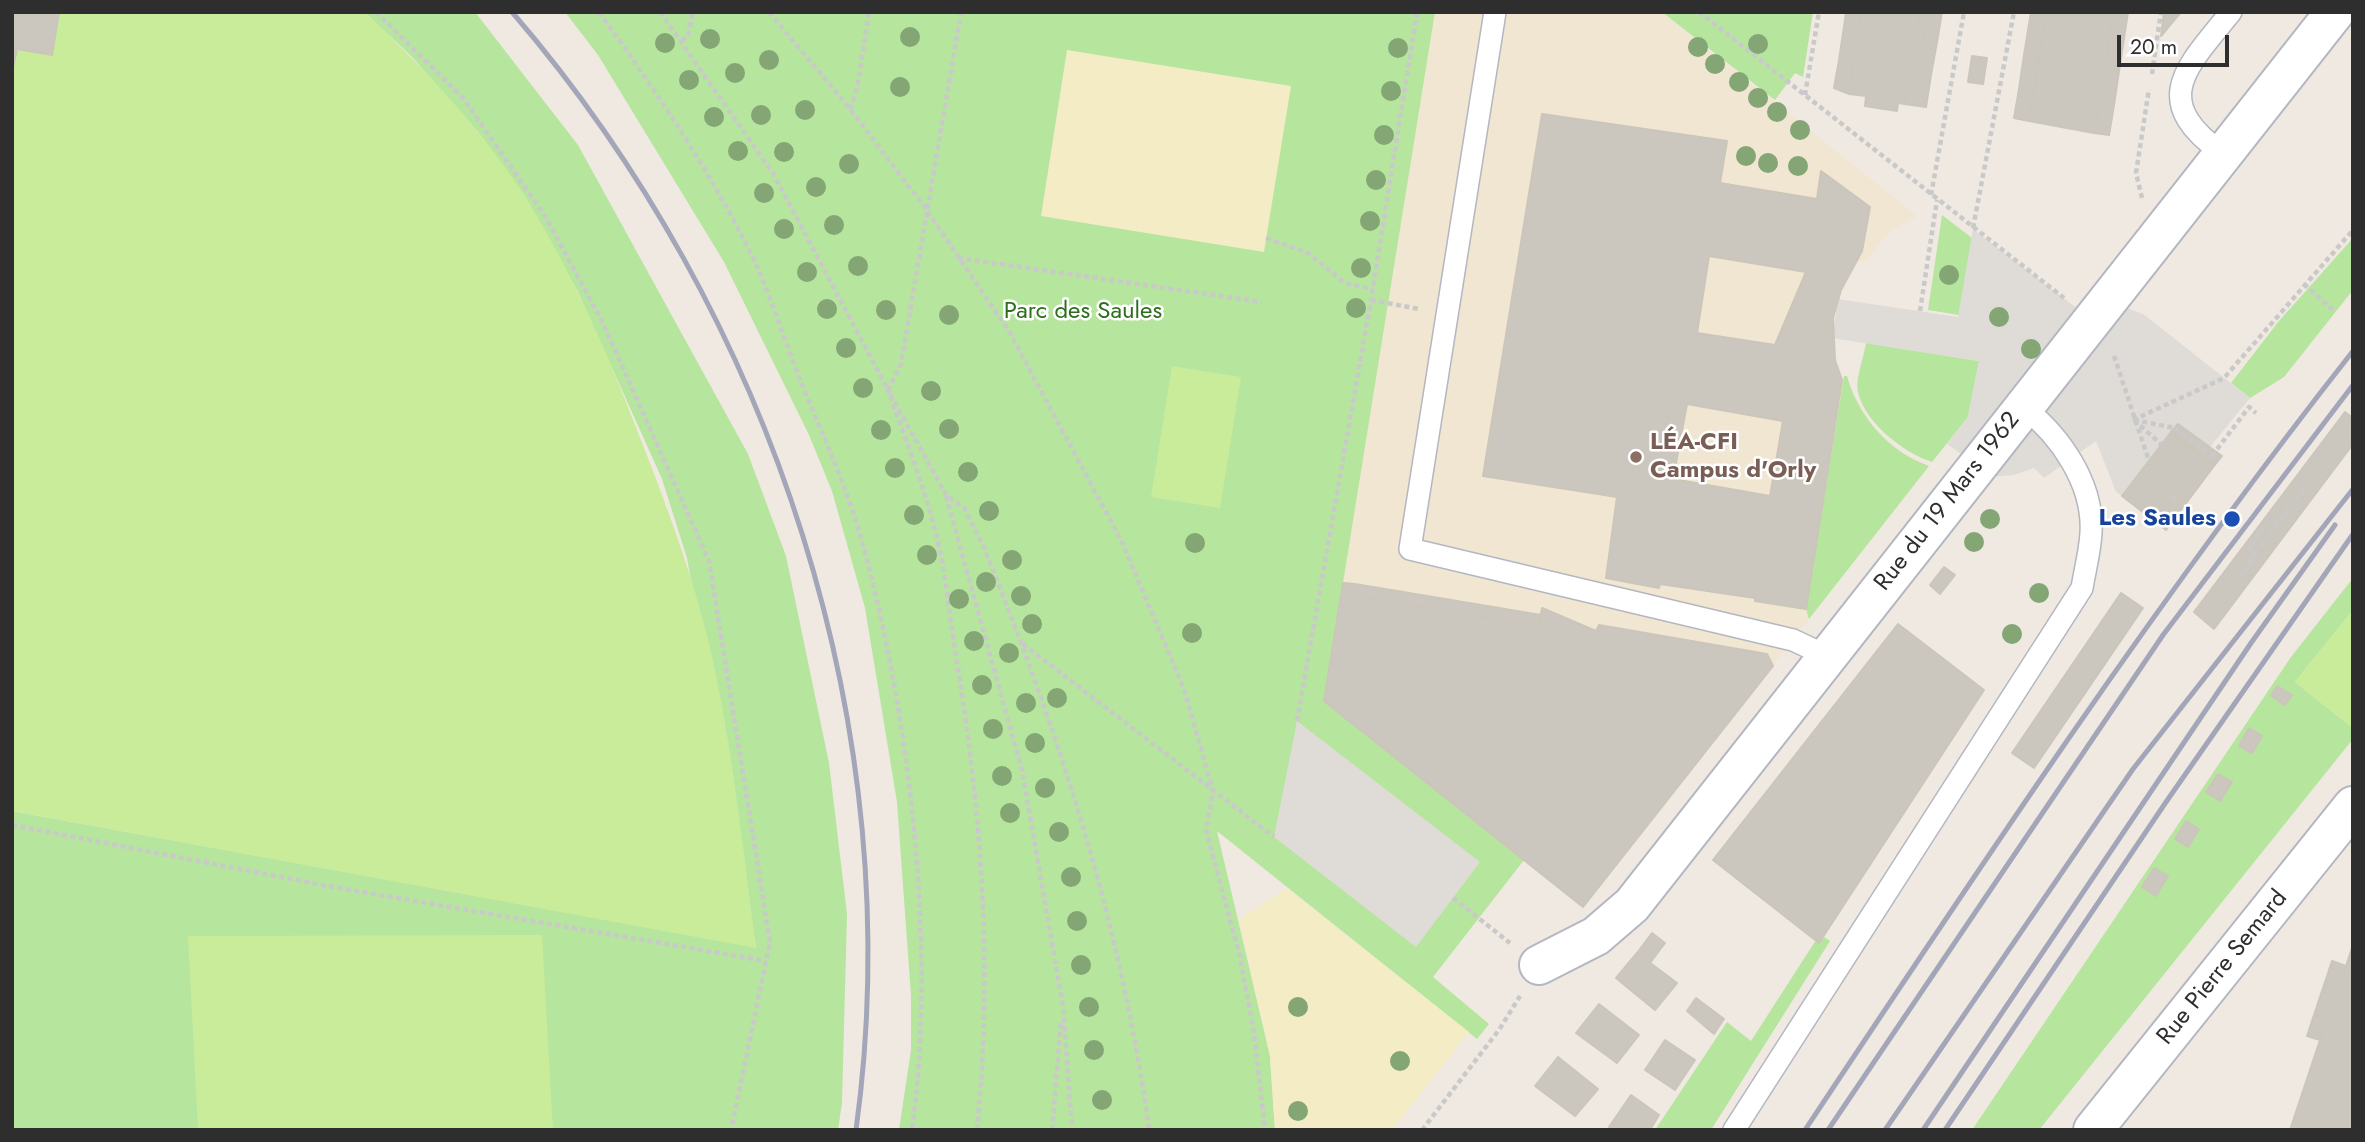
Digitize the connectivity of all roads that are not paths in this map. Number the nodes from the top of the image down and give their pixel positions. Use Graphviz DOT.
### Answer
graph roads {
  1 [pos="1495,12"];
  2 [pos="2231,12"];
  3 [pos="2335,12"];
  4 [pos="2222,153"];
  5 [pos="2023,407"];
  6 [pos="1827,656"];
  7 [pos="2353,806"];
  8 [pos="1539,965"];
  9 [pos="1734,1130"];
  10 [pos="2093,1130"];
  1 -- 6 [label="lane"];
  2 -- 4 [label="lane"];
  3 -- 4 [label="street, Rue du 19 Mars 1962"];
  4 -- 5 [label="street, Rue du 19 Mars 1962"];
  5 -- 6 [label="street, Rue du 19 Mars 1962"];
  5 -- 9 [label="lane"];
  6 -- 8 [label="street, Rue du 19 Mars 1962"];
  7 -- 10 [label="street, Rue Pierre Semard"];
}
